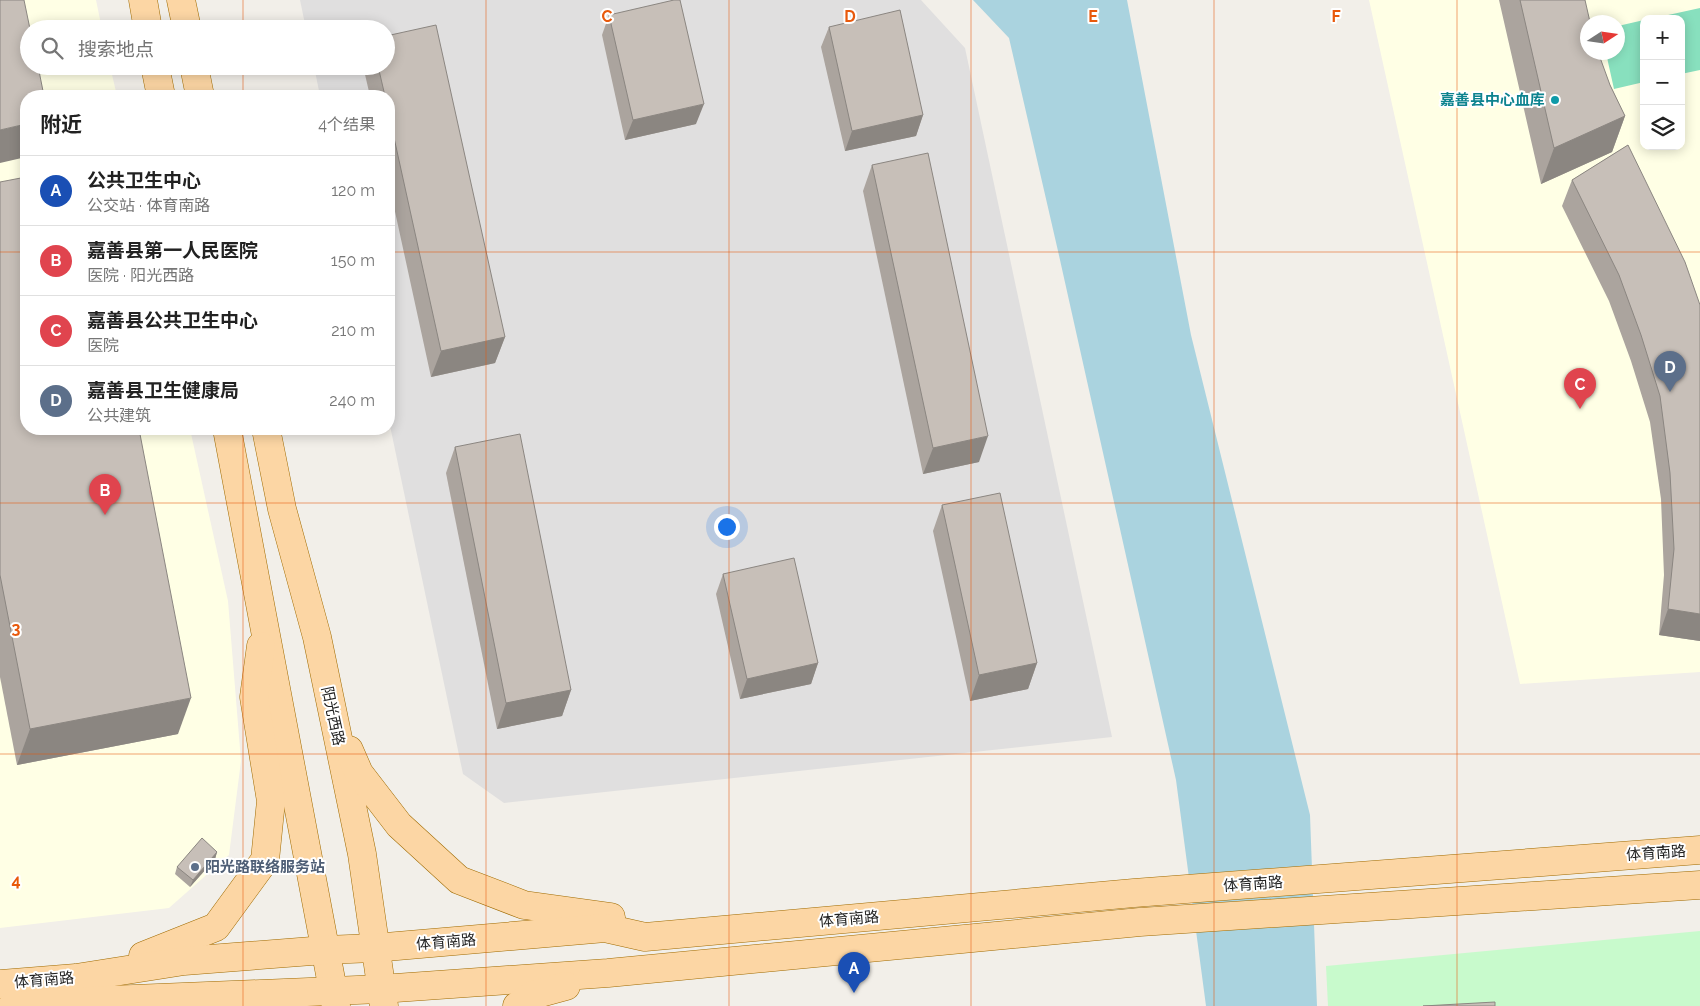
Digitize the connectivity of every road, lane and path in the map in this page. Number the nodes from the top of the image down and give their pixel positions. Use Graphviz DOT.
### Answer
graph roads {
  1 [pos="142,0"];
  2 [pos="181,0"];
  3 [pos="146,20"];
  4 [pos="185,20"];
  5 [pos="157,75"];
  6 [pos="196,75"];
  7 [pos="160,90"];
  8 [pos="199,90"];
  9 [pos="228,435"];
  10 [pos="267,435"];
  11 [pos="264,622"];
  12 [pos="330,704"];
  13 [pos="1700,850"];
  14 [pos="1700,885"];
  15 [pos="664,935"];
  16 [pos="374,948"];
  17 [pos="325,950"];
  18 [pos="608,973"];
  19 [pos="98,975"];
  20 [pos="0,984"];
  21 [pos="382,998"];
  22 [pos="334,999"];
  23 [pos="15,1006"];
  24 [pos="517,1006"];
  1 -- 3 [label="main road"];
  2 -- 4 [label="main road"];
  5 -- 7 [label="main road"];
  6 -- 8 [label="main road"];
  9 -- 11 [label="main road"];
  10 -- 12 [label="main road, 阳光西路"];
  11 -- 17 [label="main road"];
  11 -- 19 [label="main road"];
  12 -- 15 [label="main road"];
  12 -- 16 [label="main road, 阳光西路"];
  13 -- 15 [label="main road, 体育南路"];
  14 -- 18 [label="main road, 体育南路"];
  15 -- 16 [label="main road, 体育南路"];
  16 -- 17 [label="main road, 体育南路"];
  16 -- 21 [label="main road, 阳光西路"];
  17 -- 19 [label="main road, 体育南路"];
  17 -- 22 [label="main road"];
  18 -- 21 [label="main road, 体育南路"];
  18 -- 24 [label="main road"];
  19 -- 20 [label="main road, 体育南路"];
  21 -- 22 [label="main road, 体育南路"];
  22 -- 23 [label="main road, 体育南路"];
}
